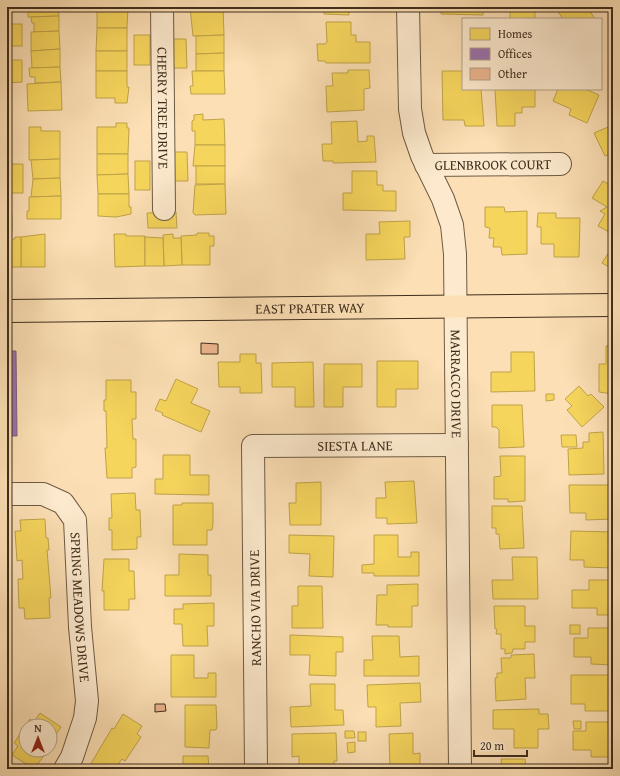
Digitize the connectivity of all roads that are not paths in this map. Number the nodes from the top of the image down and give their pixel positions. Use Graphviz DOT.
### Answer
graph roads {
  1 [pos="162,7"];
  2 [pos="408,7"];
  3 [pos="560,164"];
  4 [pos="426,165"];
  5 [pos="164,209"];
  6 [pos="613,305"];
  7 [pos="456,306"];
  8 [pos="7,311"];
  9 [pos="457,445"];
  10 [pos="253,446"];
  11 [pos="7,494"];
  12 [pos="65,769"];
  13 [pos="256,769"];
  14 [pos="460,769"];
  1 -- 5 [label="street, CHERRY TREE DRIVE"];
  2 -- 4 [label="street, MARRACCO DRIVE"];
  3 -- 4 [label="street, GLENBROOK COURT"];
  4 -- 7 [label="street, MARRACCO DRIVE"];
  6 -- 7 [label="main road, EAST PRATER WAY"];
  7 -- 8 [label="main road, EAST PRATER WAY"];
  7 -- 9 [label="street, MARRACCO DRIVE"];
  9 -- 10 [label="street, SIESTA LANE"];
  9 -- 14 [label="street, MARRACCO DRIVE"];
  10 -- 13 [label="street, RANCHO VIA DRIVE"];
  11 -- 12 [label="street, SPRING MEADOWS DRIVE"];
}
